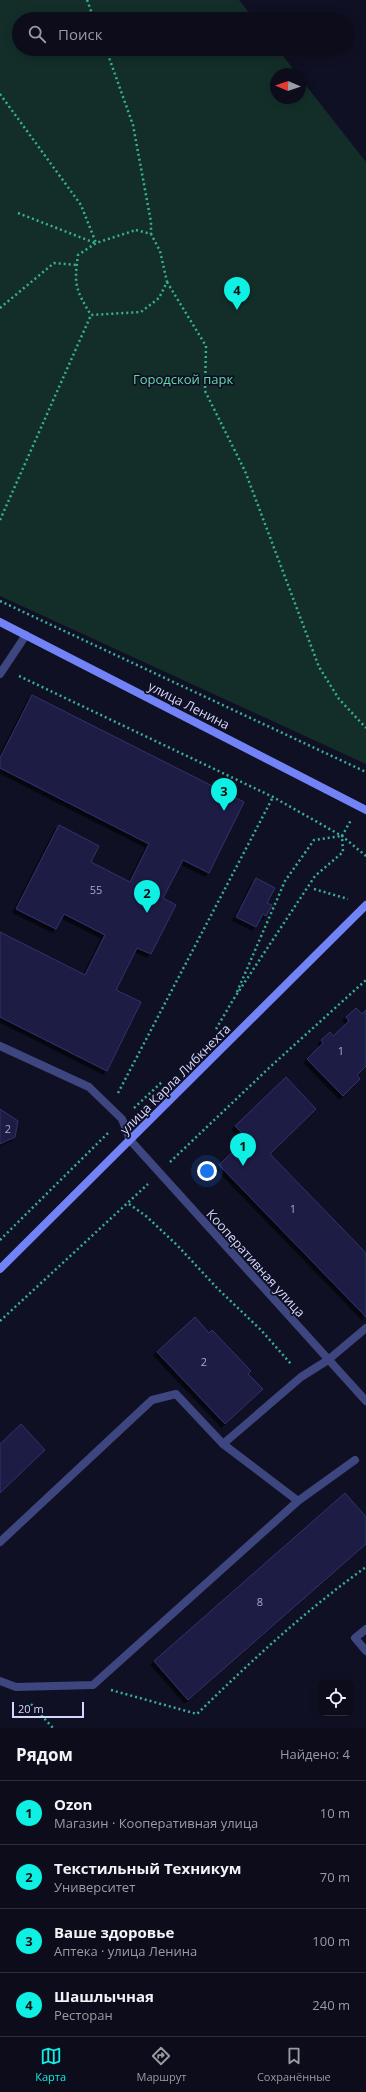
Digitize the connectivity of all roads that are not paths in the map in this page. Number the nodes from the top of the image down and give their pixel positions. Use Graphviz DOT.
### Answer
graph roads {
  1 [pos="0,622"];
  2 [pos="26,635"];
  3 [pos="1,671"];
  4 [pos="366,810"];
  5 [pos="366,905"];
  6 [pos="0,1046"];
  7 [pos="130,1140"];
  8 [pos="0,1269"];
  9 [pos="366,1328"];
  10 [pos="328,1360"];
  11 [pos="366,1401"];
  12 [pos="223,1444"];
  13 [pos="355,1460"];
  14 [pos="298,1501"];
  15 [pos="0,1542"];
  16 [pos="366,1629"];
  17 [pos="366,1651"];
  18 [pos="0,1681"];
  1 -- 2 [label="main road, улица Ленина"];
  2 -- 3 [label="street"];
  2 -- 4 [label="main road, улица Ленина"];
  5 -- 7 [label="main road, улица Карла Либкнехта"];
  6 -- 7 [label="street"];
  7 -- 8 [label="main road, улица Карла Либкнехта"];
  7 -- 10 [label="street, Кооперативная улица"];
  9 -- 10 [label="street"];
  10 -- 11 [label="street, Кооперативная улица"];
  10 -- 12 [label="street"];
  12 -- 14 [label="street"];
  12 -- 15 [label="street"];
  13 -- 14 [label="street"];
  14 -- 18 [label="street"];
  16 -- 17 [label="street"];
}
